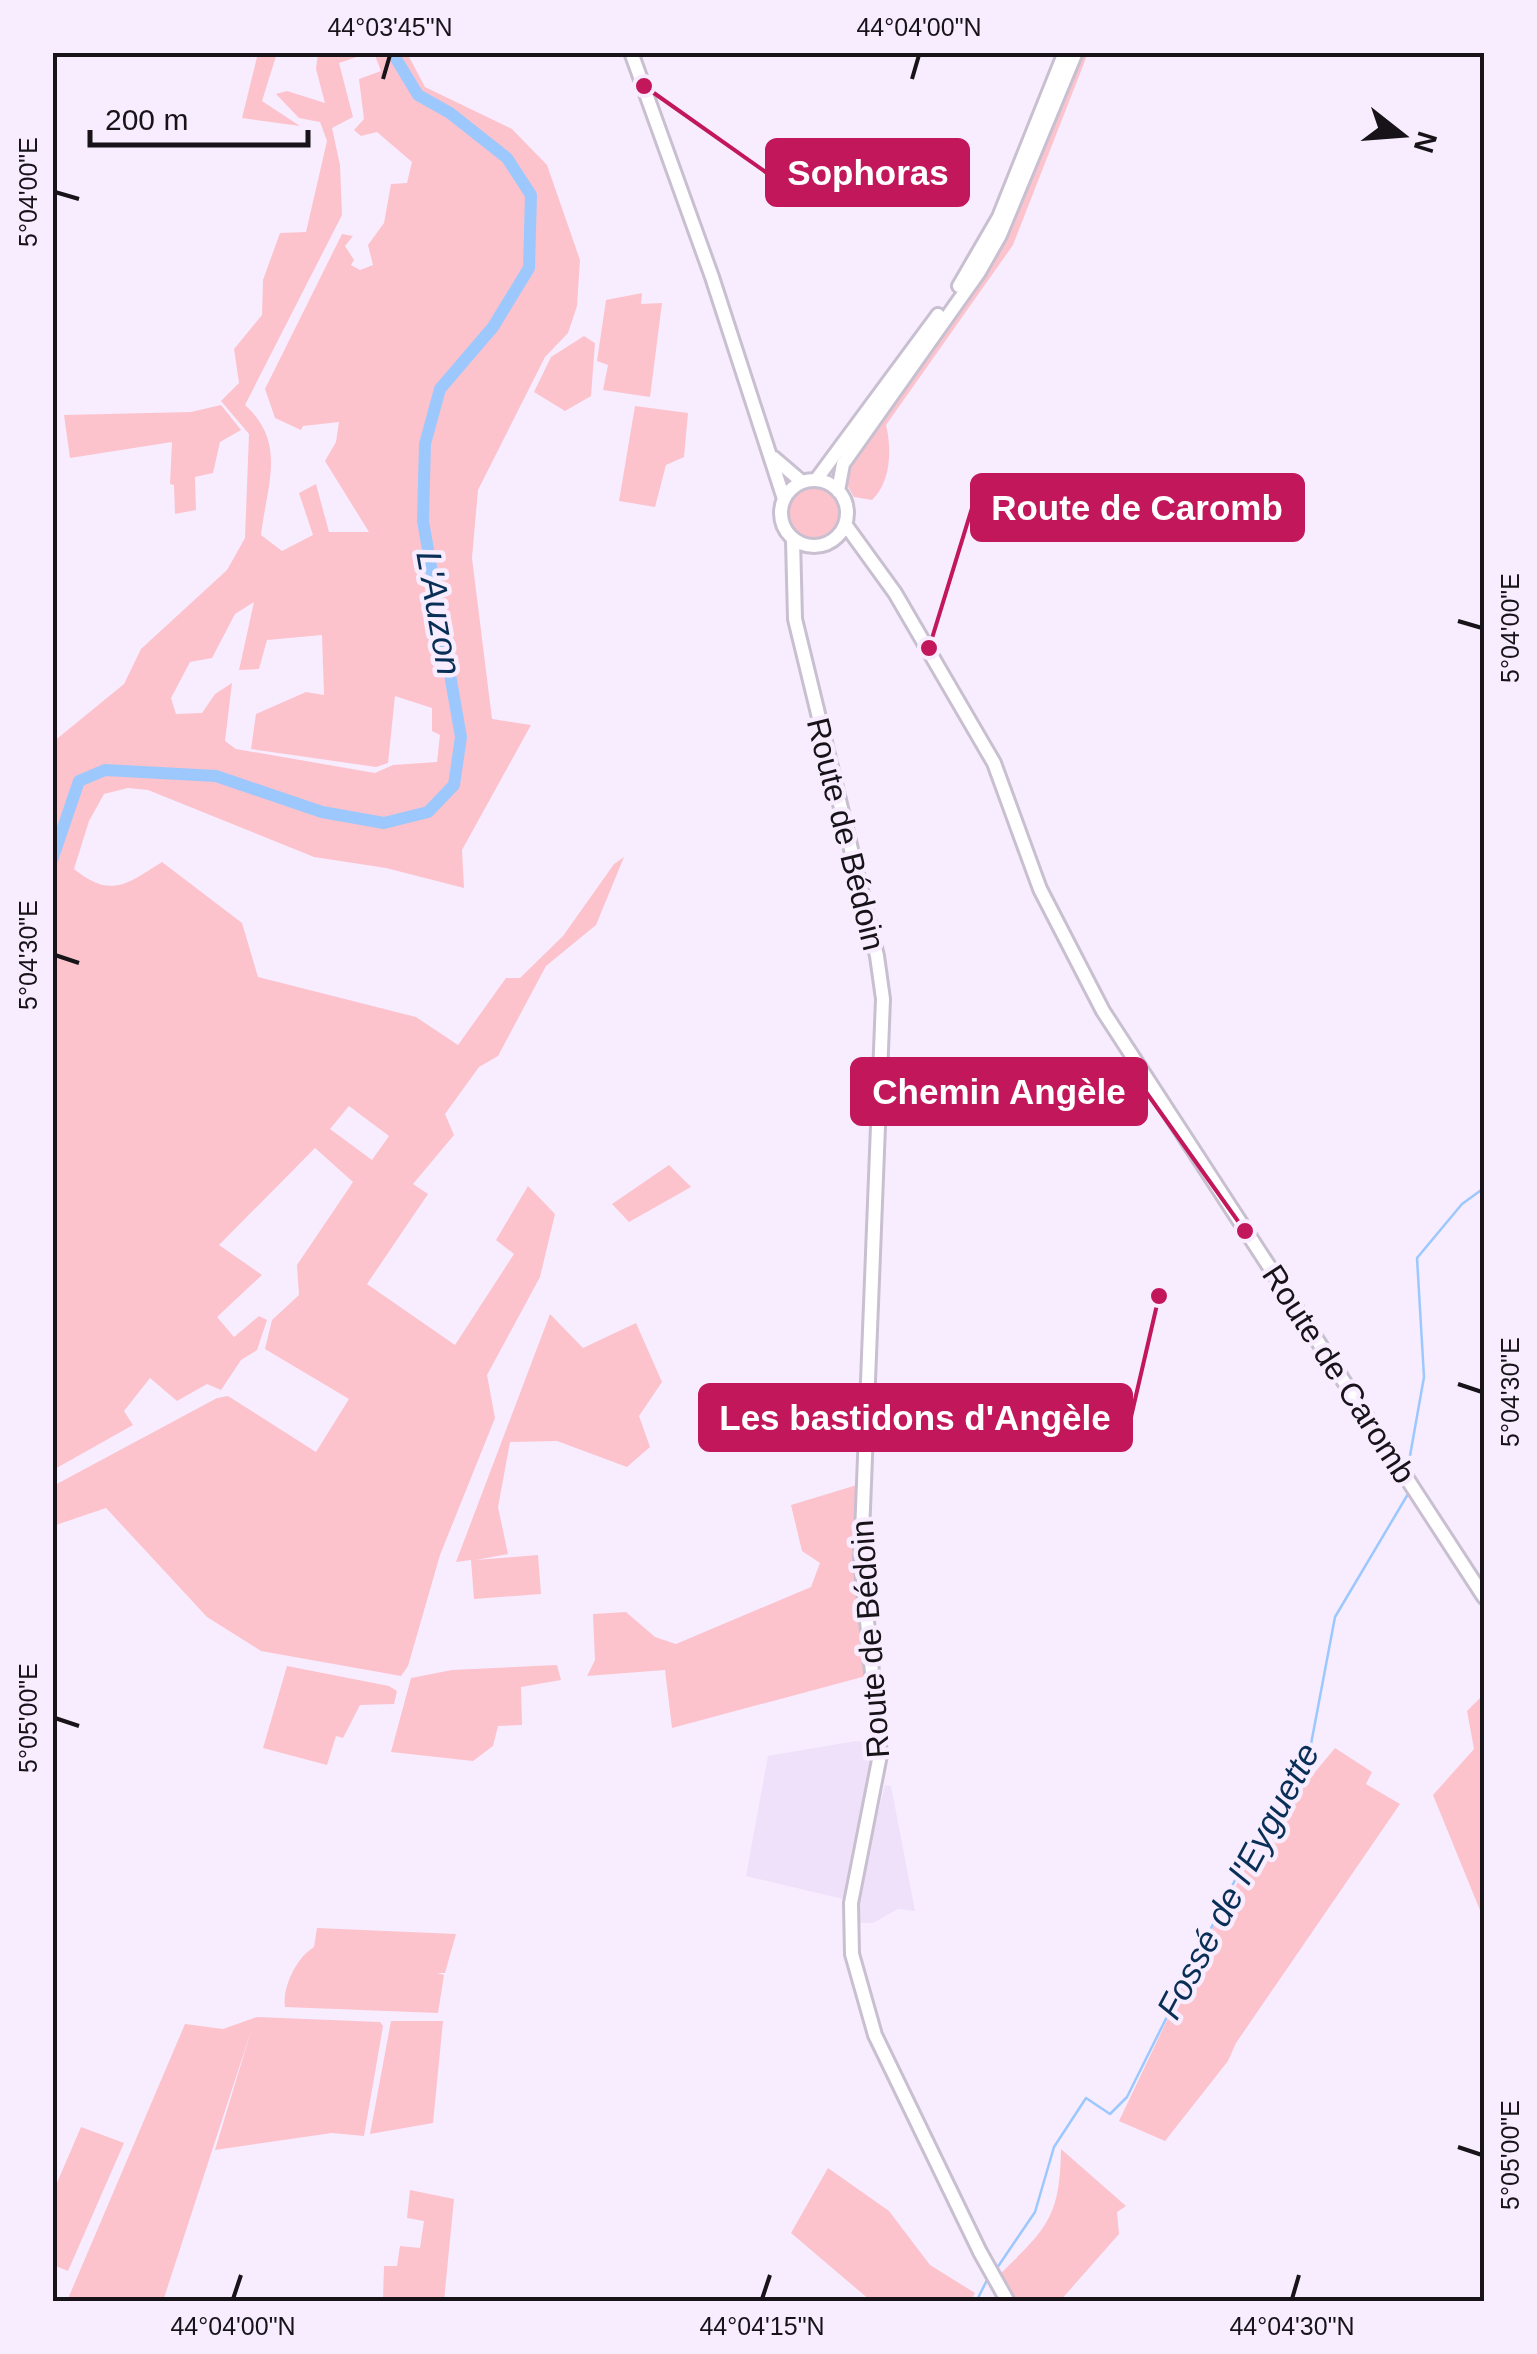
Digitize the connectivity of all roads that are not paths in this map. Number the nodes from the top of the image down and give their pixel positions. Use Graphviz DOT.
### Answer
graph roads {
  1 [pos="632,52"];
  2 [pos="1065,52"];
  3 [pos="1076,52"];
  4 [pos="767,447"];
  5 [pos="809,481"];
  6 [pos="838,491"];
  7 [pos="784,499"];
  8 [pos="846,524"];
  9 [pos="794,540"];
  10 [pos="834,540"];
  11 [pos="811,547"];
  12 [pos="880,572"];
  13 [pos="793,589"];
  14 [pos="1484,1597"];
  15 [pos="1008,2302"];
  1 -- 4 [label="main road"];
  2 -- 5 [label="main road"];
  3 -- 6 [label="main road"];
  4 -- 5 [label="main road"];
  4 -- 7 [label="main road"];
  5 -- 6 [label="main road"];
  5 -- 7 [label="main road"];
  6 -- 8 [label="main road"];
  7 -- 9 [label="main road"];
  8 -- 10 [label="main road"];
  8 -- 12 [label="main road, Route de Caromb"];
  9 -- 11 [label="main road"];
  9 -- 13 [label="main road, Route de Bédoin"];
  10 -- 11 [label="main road"];
  10 -- 12 [label="main road"];
  11 -- 13 [label="main road"];
  12 -- 14 [label="main road, Route de Caromb"];
  13 -- 15 [label="main road, Route de Bédoin"];
}
